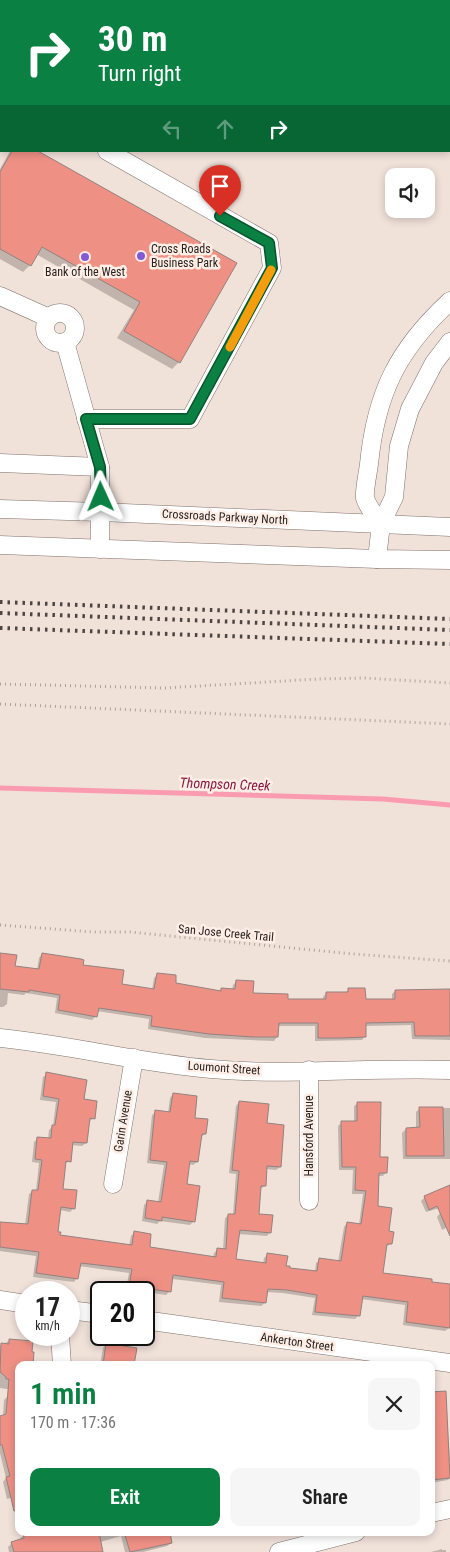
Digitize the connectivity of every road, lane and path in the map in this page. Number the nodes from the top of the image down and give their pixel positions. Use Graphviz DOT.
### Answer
graph roads {
  1 [pos="109,152"];
  2 [pos="0,296"];
  3 [pos="450,301"];
  4 [pos="450,342"];
  5 [pos="86,419"];
  6 [pos="0,463"];
  7 [pos="100,467"];
  8 [pos="0,509"];
  9 [pos="101,512"];
  10 [pos="381,524"];
  11 [pos="450,528"];
  12 [pos="0,545"];
  13 [pos="100,549"];
  14 [pos="377,559"];
  15 [pos="450,560"];
  16 [pos="450,683"];
  17 [pos="0,684"];
  18 [pos="0,704"];
  19 [pos="450,724"];
  20 [pos="0,925"];
  21 [pos="450,961"];
  22 [pos="0,1038"];
  23 [pos="134,1058"];
  24 [pos="309,1070"];
  25 [pos="450,1070"];
  26 [pos="113,1184"];
  27 [pos="309,1201"];
  28 [pos="0,1300"];
  29 [pos="15,1302"];
  30 [pos="155,1322"];
  31 [pos="61,1346"];
  32 [pos="62,1361"];
  33 [pos="450,1363"];
  34 [pos="450,1509"];
  35 [pos="435,1513"];
  36 [pos="340,1536"];
  37 [pos="278,1552"];
  1 -- 5 [label="street"];
  2 -- 5 [label="street"];
  3 -- 10 [label="street"];
  4 -- 10 [label="street"];
  5 -- 7 [label="street"];
  6 -- 7 [label="street"];
  7 -- 9 [label="street"];
  8 -- 9 [label="street, Crossroads Parkway North"];
  9 -- 10 [label="street, Crossroads Parkway North"];
  9 -- 13 [label="street"];
  10 -- 11 [label="street, Crossroads Parkway North"];
  10 -- 14 [label="street"];
  12 -- 13 [label="street"];
  13 -- 14 [label="street"];
  14 -- 15 [label="street"];
  16 -- 17 [label="path"];
  18 -- 19 [label="path"];
  20 -- 21 [label="path, San Jose Creek Trail"];
  22 -- 23 [label="street, Loumont Street"];
  23 -- 24 [label="street, Loumont Street"];
  23 -- 26 [label="street, Garin Avenue"];
  24 -- 25 [label="street, Loumont Street"];
  24 -- 27 [label="street, Hansford Avenue"];
  28 -- 29 [label="street"];
  30 -- 33 [label="street, Ankerton Street"];
  31 -- 32 [label="street"];
  34 -- 35 [label="street"];
  36 -- 37 [label="street"];
}
